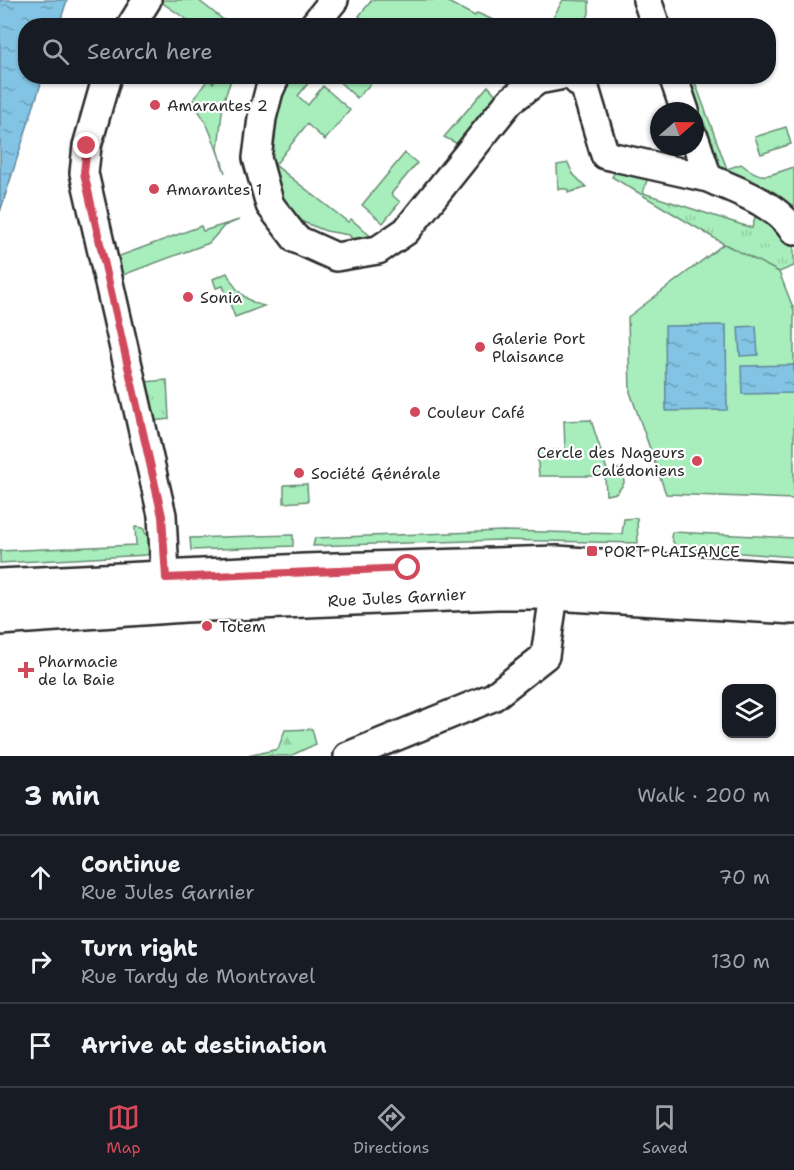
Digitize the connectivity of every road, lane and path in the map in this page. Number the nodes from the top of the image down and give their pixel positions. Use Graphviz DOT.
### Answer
graph roads {
  1 [pos="147,0"];
  2 [pos="334,0"];
  3 [pos="647,0"];
  4 [pos="135,18"];
  5 [pos="319,18"];
  6 [pos="653,18"];
  7 [pos="105,84"];
  8 [pos="272,84"];
  9 [pos="533,84"];
  10 [pos="581,84"];
  11 [pos="677,84"];
  12 [pos="682,102"];
  13 [pos="701,156"];
  14 [pos="708,178"];
  15 [pos="794,231"];
  16 [pos="408,568"];
  17 [pos="730,576"];
  18 [pos="166,578"];
  19 [pos="794,580"];
  20 [pos="0,586"];
  21 [pos="554,595"];
  22 [pos="794,597"];
  23 [pos="707,602"];
  24 [pos="185,605"];
  25 [pos="794,607"];
  26 [pos="53,614"];
  27 [pos="0,618"];
  28 [pos="348,756"];
  1 -- 4 [label="street"];
  2 -- 5 [label="street"];
  3 -- 6 [label="street"];
  7 -- 18 [label="street"];
  8 -- 9 [label="street"];
  10 -- 14 [label="street"];
  11 -- 12 [label="street"];
  13 -- 14 [label="street"];
  14 -- 15 [label="street"];
  16 -- 17 [label="main road, Rue Jules Garnier"];
  16 -- 18 [label="main road, Rue Jules Garnier"];
  16 -- 21 [label="street"];
  17 -- 19 [label="main road, Rue Jules Garnier"];
  17 -- 21 [label="street"];
  18 -- 20 [label="main road, Rue Jules Garnier"];
  18 -- 24 [label="street"];
  18 -- 26 [label="street"];
  21 -- 23 [label="main road, Rue Jules Garnier"];
  21 -- 24 [label="main road, Rue Jules Garnier"];
  21 -- 28 [label="street"];
  22 -- 23 [label="street"];
  23 -- 25 [label="main road, Rue Jules Garnier"];
  24 -- 26 [label="main road, Rue Jules Garnier"];
  26 -- 27 [label="main road, Rue Jules Garnier"];
}
